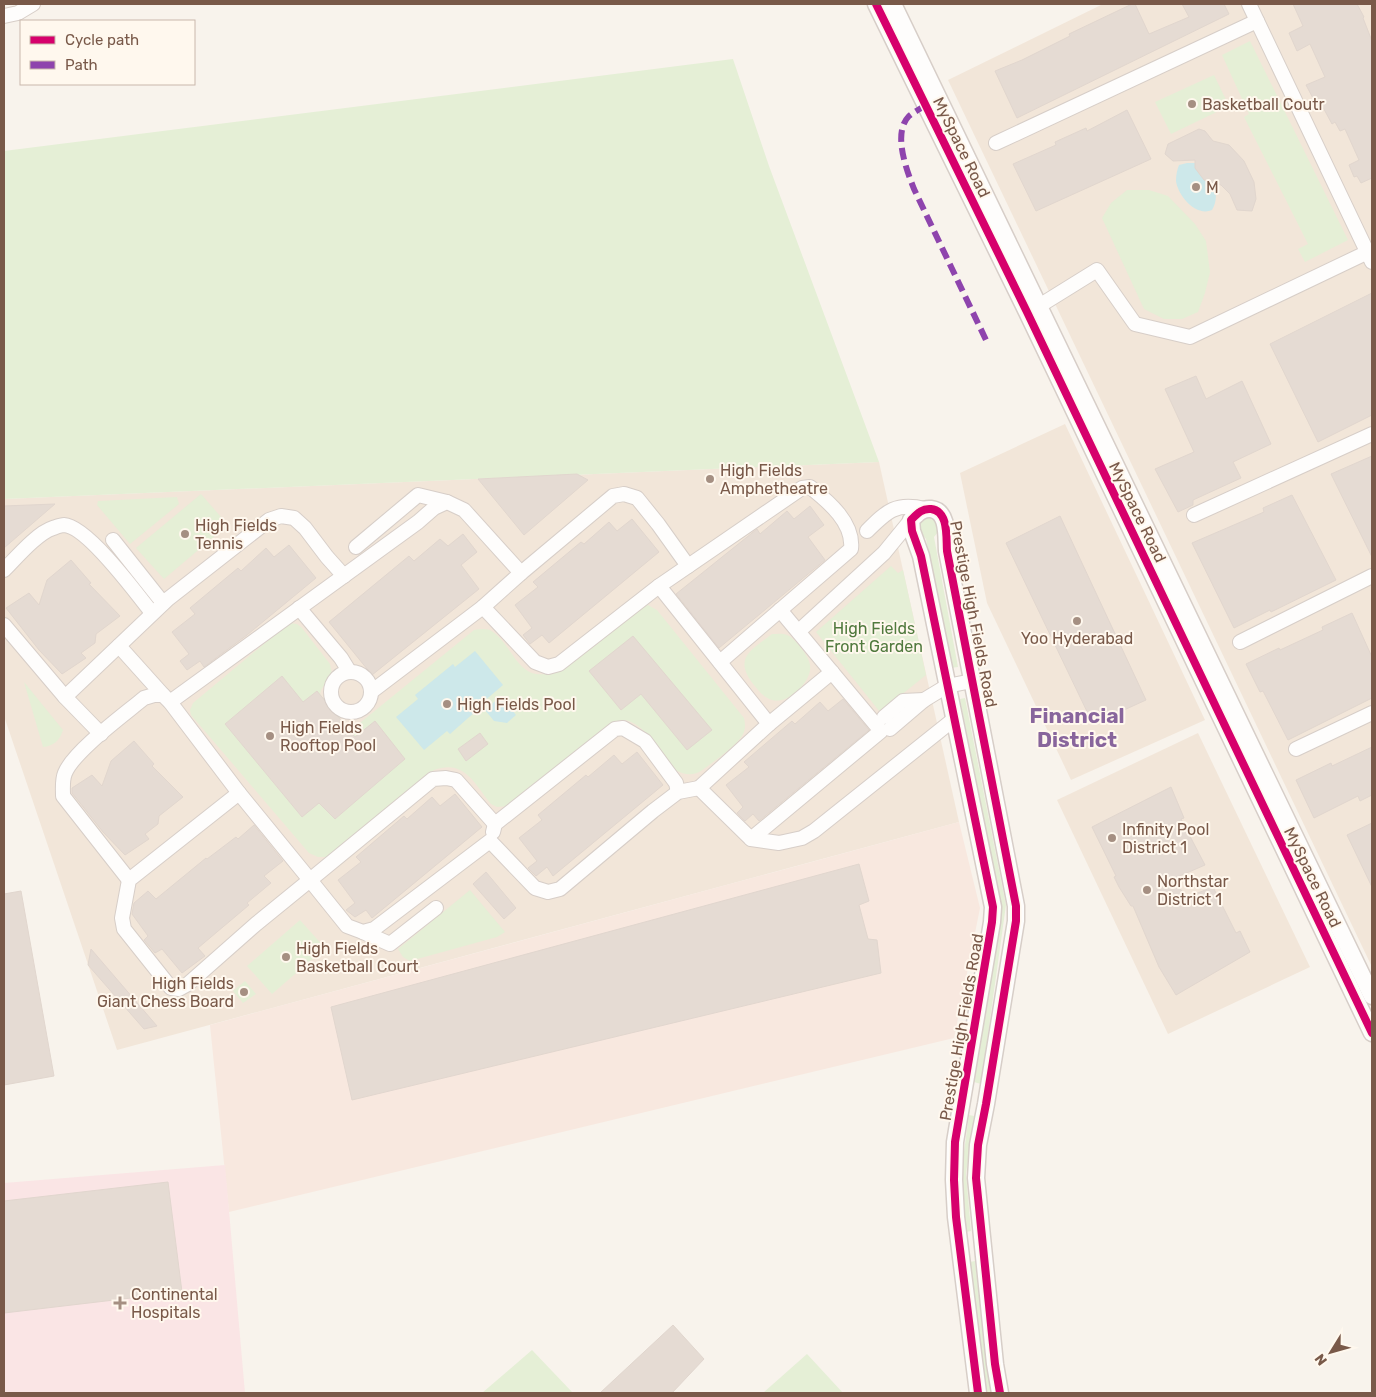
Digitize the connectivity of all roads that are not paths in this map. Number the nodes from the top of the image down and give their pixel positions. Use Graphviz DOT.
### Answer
graph roads {
  1 [pos="33,4"];
  2 [pos="876,4"];
  3 [pos="893,4"];
  4 [pos="1249,4"];
  5 [pos="4,16"];
  6 [pos="1257,21"];
  7 [pos="996,143"];
  8 [pos="1370,257"];
  9 [pos="1039,306"];
  10 [pos="1372,434"];
  11 [pos="448,502"];
  12 [pos="925,509"];
  13 [pos="1194,515"];
  14 [pos="911,520"];
  15 [pos="867,531"];
  16 [pos="113,540"];
  17 [pos="356,547"];
  18 [pos="688,566"];
  19 [pos="4,570"];
  20 [pos="521,573"];
  21 [pos="344,576"];
  22 [pos="1372,576"];
  23 [pos="659,586"];
  24 [pos="164,604"];
  25 [pos="483,607"];
  26 [pos="299,608"];
  27 [pos="780,610"];
  28 [pos="152,614"];
  29 [pos="4,625"];
  30 [pos="799,631"];
  31 [pos="1240,642"];
  32 [pos="119,646"];
  33 [pos="720,662"];
  34 [pos="349,671"];
  35 [pos="832,672"];
  36 [pos="972,681"];
  37 [pos="947,686"];
  38 [pos="371,692"];
  39 [pos="65,697"];
  40 [pos="166,698"];
  41 [pos="1372,713"];
  42 [pos="953,720"];
  43 [pos="887,723"];
  44 [pos="769,724"];
  45 [pos="101,734"];
  46 [pos="1296,749"];
  47 [pos="700,788"];
  48 [pos="678,792"];
  49 [pos="239,793"];
  50 [pos="495,824"];
  51 [pos="751,839"];
  52 [pos="490,841"];
  53 [pos="1292,846"];
  54 [pos="130,880"];
  55 [pos="310,880"];
  56 [pos="436,908"];
  57 [pos="363,932"];
  58 [pos="1372,996"];
  59 [pos="1372,1033"];
  60 [pos="962,1099"];
  61 [pos="986,1104"];
  62 [pos="978,1393"];
  63 [pos="1000,1393"];
  1 -- 5 [label="street"];
  2 -- 53 [label="street, MySpace Road"];
  3 -- 9 [label="street, MySpace Road"];
  4 -- 6 [label="street"];
  6 -- 7 [label="street"];
  6 -- 8 [label="street"];
  8 -- 9 [label="street"];
  9 -- 53 [label="street, MySpace Road"];
  10 -- 13 [label="street"];
  11 -- 17 [label="street"];
  11 -- 20 [label="street"];
  11 -- 21 [label="street"];
  12 -- 14 [label="street"];
  12 -- 15 [label="street"];
  12 -- 36 [label="street, Prestige High Fields Road"];
  14 -- 30 [label="street"];
  14 -- 37 [label="street, Prestige High Fields Road"];
  16 -- 24 [label="street"];
  18 -- 20 [label="street"];
  18 -- 23 [label="street"];
  18 -- 27 [label="street"];
  19 -- 28 [label="street"];
  20 -- 25 [label="street"];
  21 -- 24 [label="street"];
  21 -- 26 [label="street"];
  22 -- 31 [label="street"];
  23 -- 25 [label="street"];
  23 -- 33 [label="street"];
  24 -- 28 [label="street"];
  25 -- 38 [label="street"];
  26 -- 34 [label="street"];
  26 -- 40 [label="street"];
  27 -- 30 [label="street"];
  27 -- 33 [label="street"];
  28 -- 32 [label="street"];
  29 -- 39 [label="street"];
  30 -- 35 [label="street"];
  32 -- 39 [label="street"];
  32 -- 40 [label="street"];
  33 -- 44 [label="street"];
  34 -- 38 [label="street"];
  34 -- 38 [label="street"];
  35 -- 44 [label="street"];
  35 -- 51 [label="street"];
  36 -- 37 [label="street"];
  36 -- 61 [label="street, Prestige High Fields Road"];
  37 -- 42 [label="street, Prestige High Fields Road"];
  37 -- 43 [label="street"];
  39 -- 45 [label="street"];
  40 -- 45 [label="street"];
  40 -- 49 [label="street"];
  41 -- 46 [label="street"];
  42 -- 51 [label="street"];
  42 -- 60 [label="street, Prestige High Fields Road"];
  44 -- 47 [label="street"];
  45 -- 54 [label="street"];
  47 -- 48 [label="street"];
  47 -- 51 [label="street"];
  48 -- 50 [label="street"];
  48 -- 52 [label="street"];
  49 -- 54 [label="street"];
  49 -- 55 [label="street"];
  50 -- 52 [label="street"];
  50 -- 55 [label="street"];
  52 -- 57 [label="street"];
  53 -- 58 [label="street, MySpace Road"];
  53 -- 59 [label="street, MySpace Road"];
  54 -- 55 [label="street"];
  55 -- 57 [label="street"];
  56 -- 57 [label="street"];
  60 -- 61 [label="street"];
  60 -- 62 [label="street, Prestige High Fields Road"];
  61 -- 63 [label="street, Prestige High Fields Road"];
}
